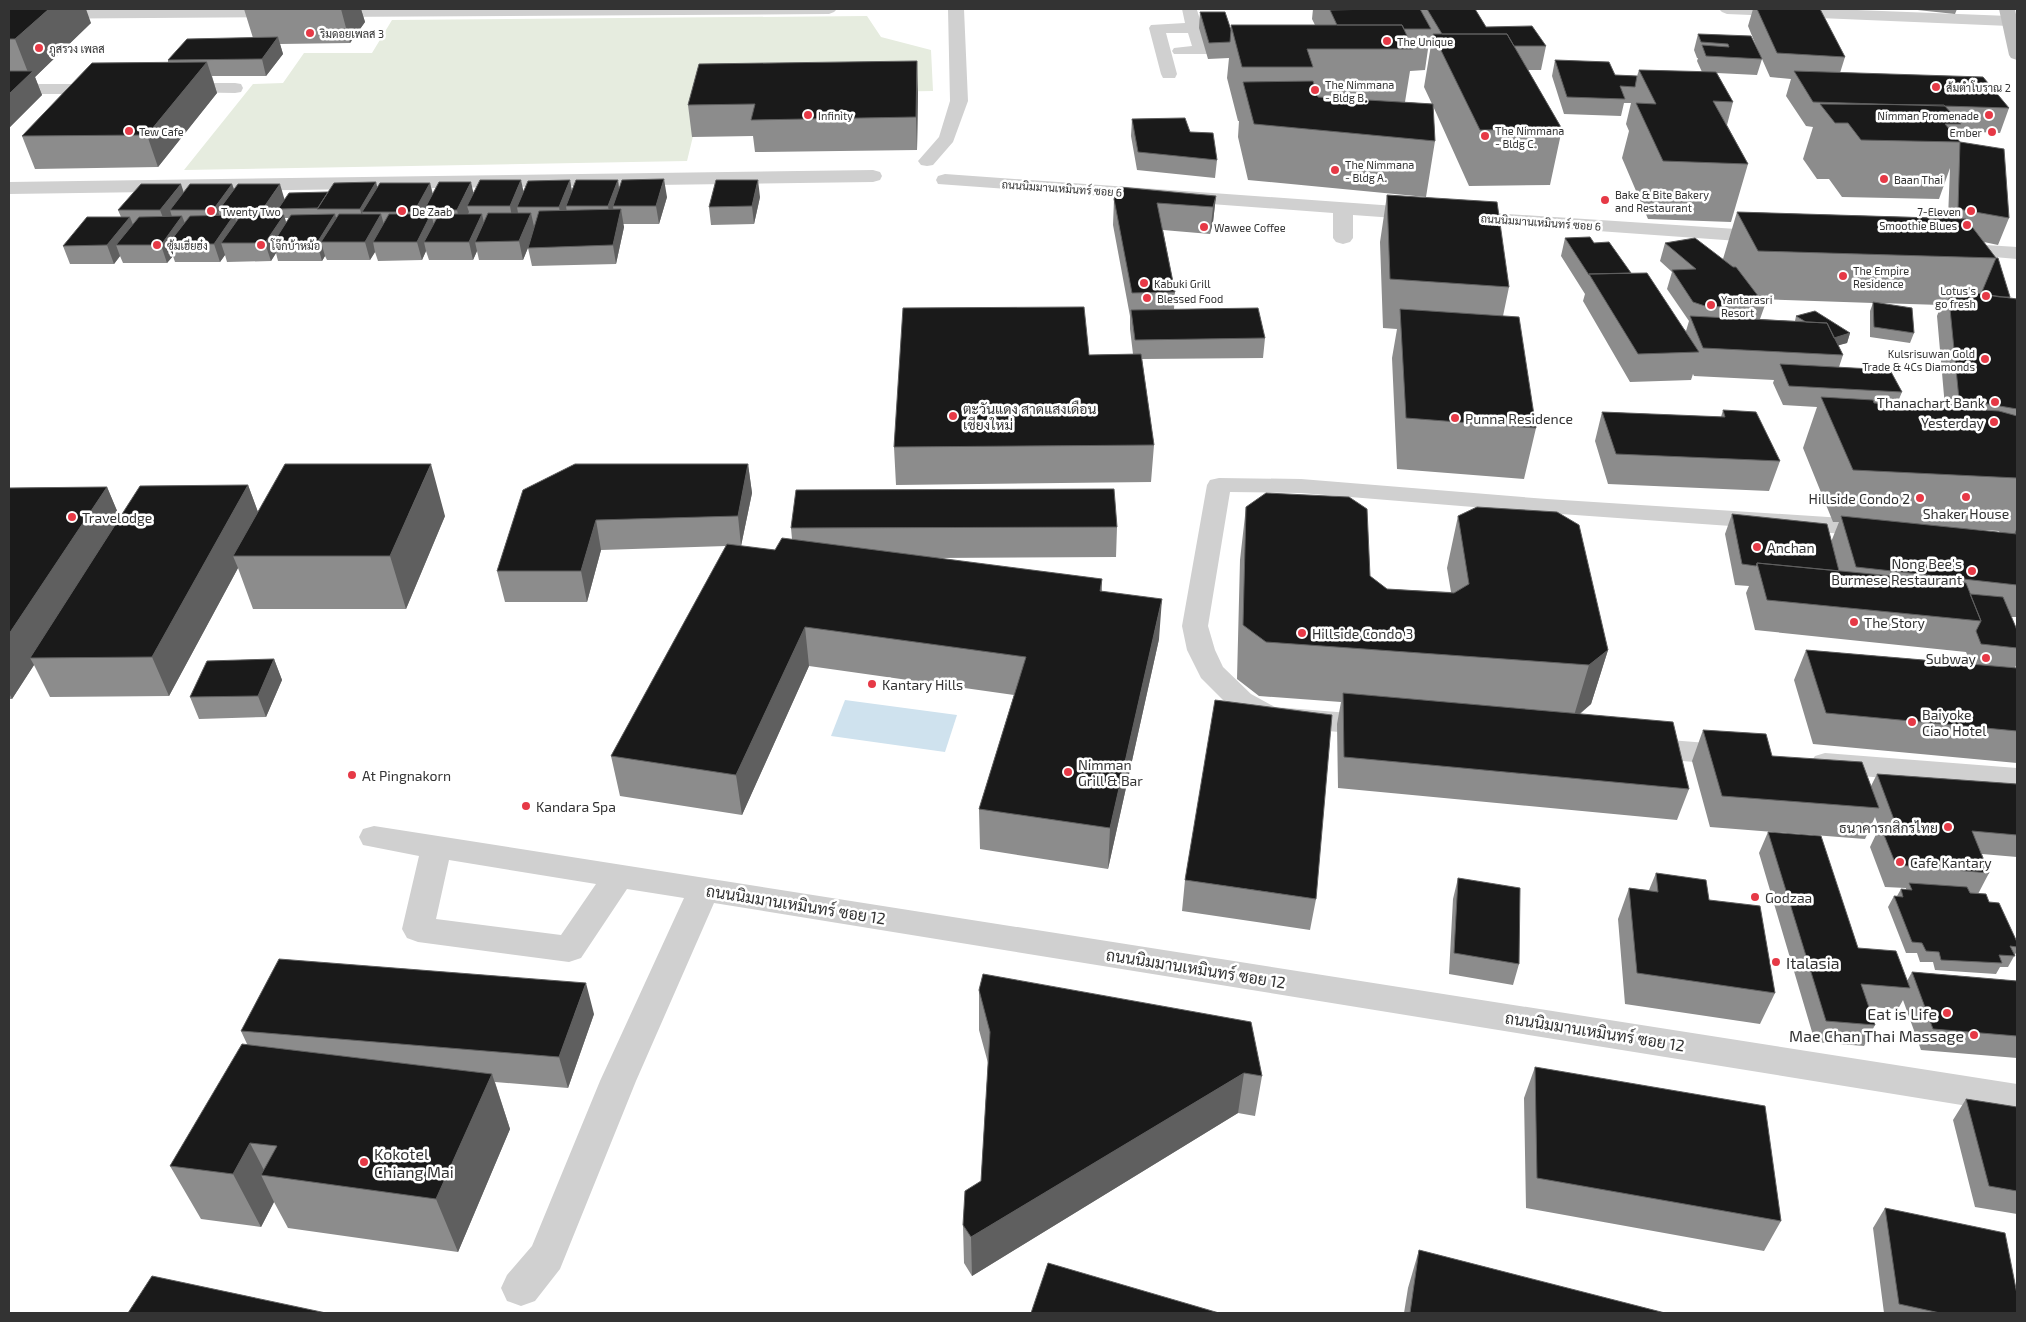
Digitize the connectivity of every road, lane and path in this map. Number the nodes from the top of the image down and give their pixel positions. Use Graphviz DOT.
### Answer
graph roads {
  1 [pos="829,9"];
  2 [pos="956,9"];
  3 [pos="1188,9"];
  4 [pos="1727,9"];
  5 [pos="296,12"];
  6 [pos="316,12"];
  7 [pos="9,14"];
  8 [pos="2008,15"];
  9 [pos="1195,28"];
  10 [pos="1180,51"];
  11 [pos="2017,55"];
  12 [pos="1169,74"];
  13 [pos="166,88"];
  14 [pos="235,88"];
  15 [pos="9,89"];
  16 [pos="117,89"];
  17 [pos="927,160"];
  18 [pos="873,176"];
  19 [pos="946,180"];
  20 [pos="9,188"];
  21 [pos="1343,208"];
  22 [pos="1343,238"];
  23 [pos="1788,238"];
  24 [pos="1938,248"];
  25 [pos="2017,253"];
  26 [pos="1900,530"];
  27 [pos="1396,727"];
  28 [pos="1618,746"];
  29 [pos="1760,758"];
  30 [pos="1799,761"];
  31 [pos="2017,779"];
  32 [pos="374,837"];
  33 [pos="437,847"];
  34 [pos="619,876"];
  35 [pos="704,890"];
  36 [pos="2017,1099"];
  37 [pos="521,1288"];
  1 -- 6 [label="street"];
  2 -- 17 [label="street"];
  3 -- 9 [label="street"];
  4 -- 8 [label="street"];
  5 -- 7 [label="street"];
  8 -- 11 [label="main road"];
  9 -- 10 [label="street"];
  9 -- 12 [label="street"];
  13 -- 14 [label="street"];
  15 -- 16 [label="street"];
  18 -- 20 [label="street"];
  19 -- 21 [label="street, ถนนนิมมานเหมินทร์ ซอย 6"];
  21 -- 22 [label="street"];
  21 -- 23 [label="street, ถนนนิมมานเหมินทร์ ซอย 6"];
  24 -- 25 [label="street"];
  26 -- 27 [label="street"];
  28 -- 29 [label="street"];
  30 -- 31 [label="street"];
  32 -- 33 [label="street, ถนนนิมมานเหมินทร์ ซอย 12"];
  33 -- 34 [label="street, ถนนนิมมานเหมินทร์ ซอย 12"];
  33 -- 34 [label="street"];
  34 -- 35 [label="street, ถนนนิมมานเหมินทร์ ซอย 12"];
  35 -- 36 [label="street, ถนนนิมมานเหมินทร์ ซอย 12"];
  35 -- 37 [label="street"];
}
